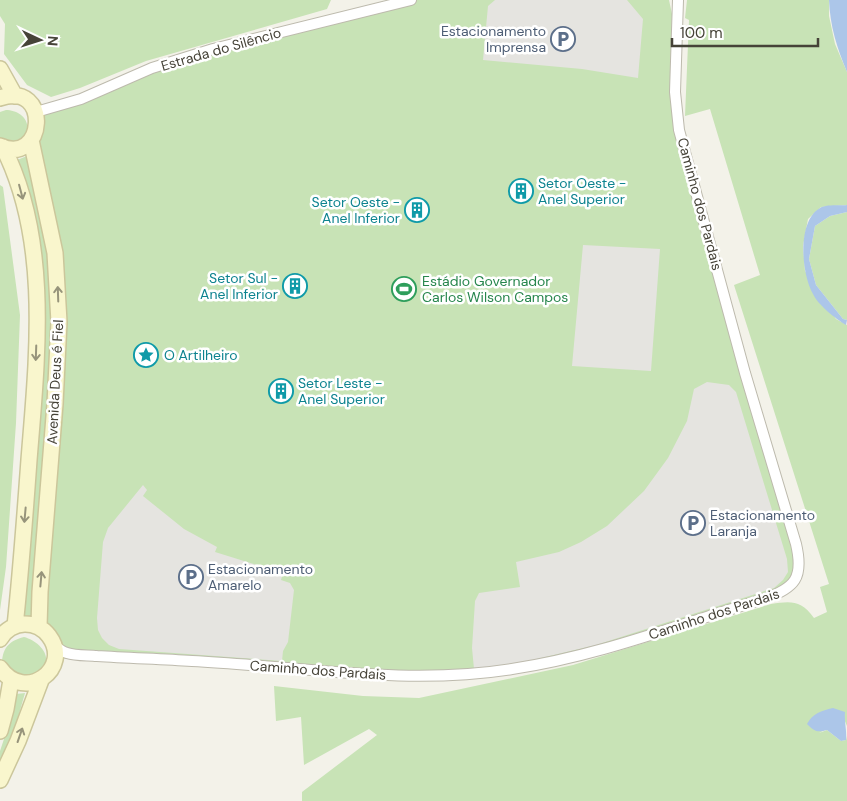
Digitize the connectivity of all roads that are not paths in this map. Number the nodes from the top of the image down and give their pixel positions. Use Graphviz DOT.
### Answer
graph roads {
  1 [pos="410,0"];
  2 [pos="678,0"];
  3 [pos="0,69"];
  4 [pos="8,97"];
  5 [pos="36,112"];
  6 [pos="31,140"];
  7 [pos="2,146"];
  8 [pos="15,626"];
  9 [pos="39,627"];
  10 [pos="0,639"];
  11 [pos="59,653"];
  12 [pos="0,668"];
  13 [pos="11,680"];
  14 [pos="41,680"];
  15 [pos="0,731"];
  16 [pos="0,780"];
  1 -- 5 [label="street, Estrada do Silêncio"];
  2 -- 11 [label="street, Caminho dos Pardais"];
  3 -- 4 [label="main road"];
  4 -- 5 [label="main road"];
  5 -- 6 [label="main road"];
  6 -- 7 [label="main road"];
  9 -- 6 [label="main road, Avenida Deus é Fiel, one-way"];
  7 -- 8 [label="main road, Avenida Deus é Fiel, one-way"];
  8 -- 9 [label="main road"];
  8 -- 10 [label="main road"];
  9 -- 11 [label="main road"];
  11 -- 14 [label="main road"];
  12 -- 13 [label="main road"];
  13 -- 14 [label="main road"];
  13 -- 15 [label="main road"];
  16 -- 14 [label="main road, one-way"];
}
